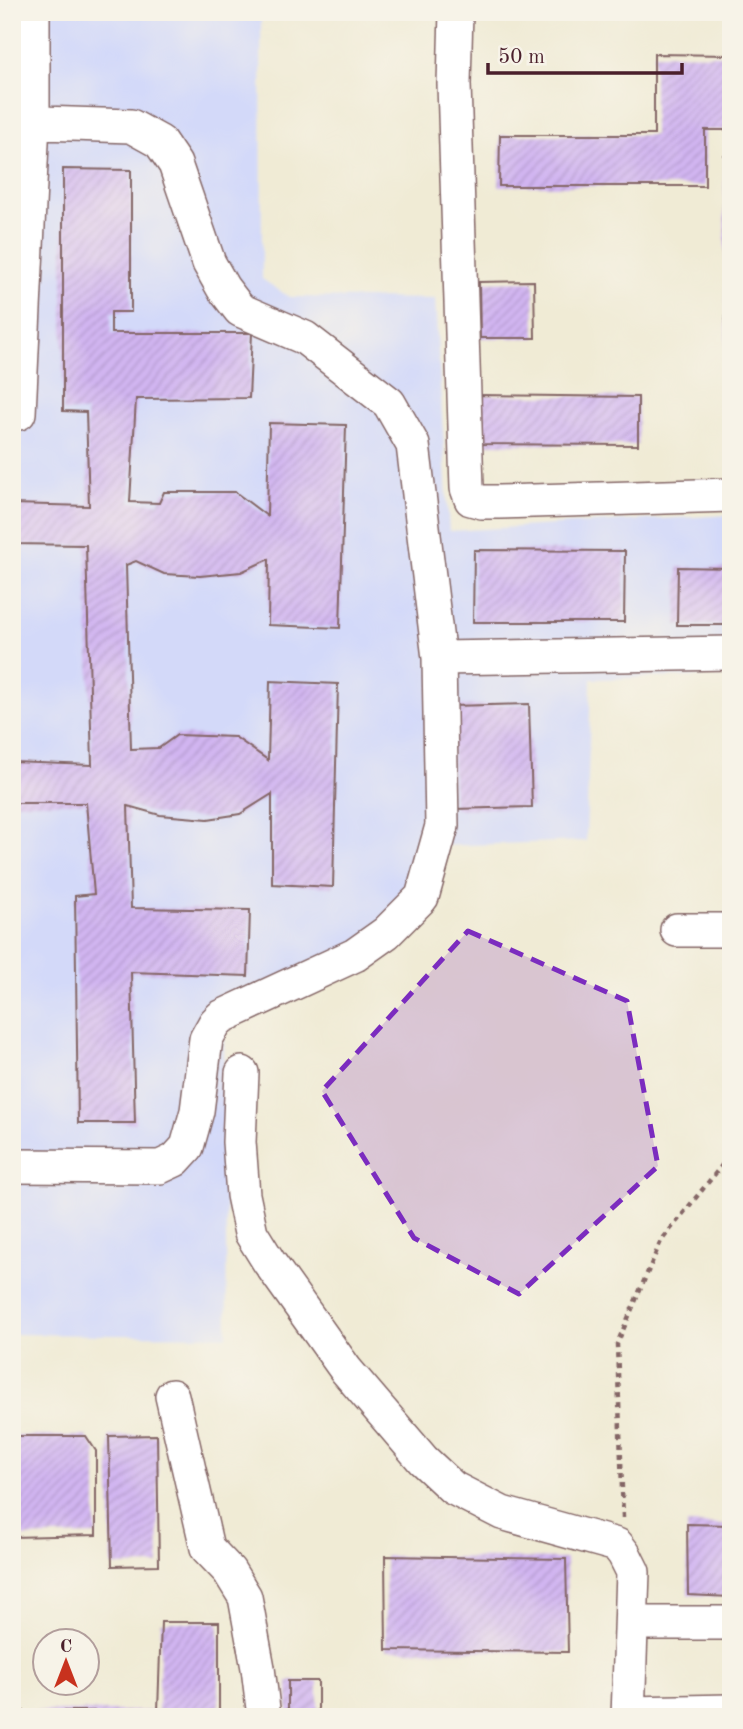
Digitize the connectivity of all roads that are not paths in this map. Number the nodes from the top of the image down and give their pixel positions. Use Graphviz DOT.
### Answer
graph roads {
  1 [pos="456,12"];
  2 [pos="26,27"];
  3 [pos="23,122"];
  4 [pos="19,291"];
  5 [pos="19,413"];
  6 [pos="731,495"];
  7 [pos="731,653"];
  8 [pos="439,658"];
  9 [pos="677,930"];
  10 [pos="731,930"];
  11 [pos="242,1073"];
  12 [pos="12,1166"];
  13 [pos="172,1396"];
  14 [pos="632,1623"];
  15 [pos="731,1623"];
  16 [pos="731,1711"];
  17 [pos="628,1715"];
  18 [pos="264,1717"];
  1 -- 6 [label="lane"];
  2 -- 3 [label="lane"];
  3 -- 4 [label="lane"];
  3 -- 8 [label="lane"];
  4 -- 5 [label="lane"];
  7 -- 8 [label="lane"];
  8 -- 12 [label="lane"];
  9 -- 10 [label="lane"];
  11 -- 14 [label="lane"];
  13 -- 18 [label="lane"];
  14 -- 15 [label="lane"];
  14 -- 17 [label="lane"];
  16 -- 17 [label="lane"];
}
